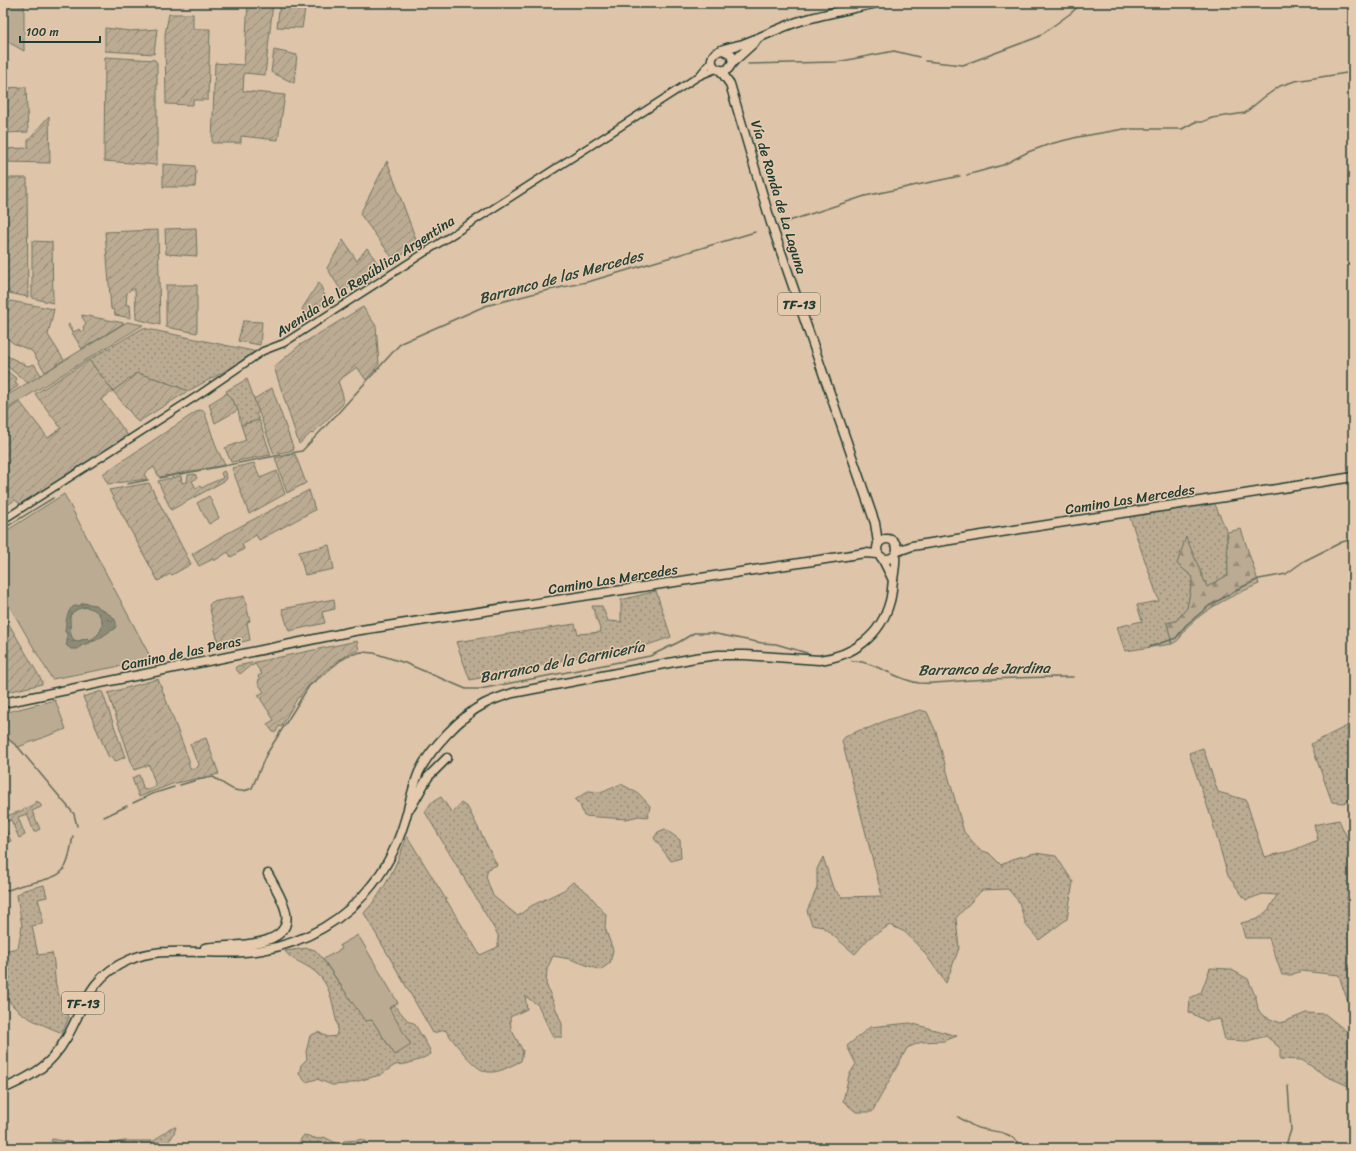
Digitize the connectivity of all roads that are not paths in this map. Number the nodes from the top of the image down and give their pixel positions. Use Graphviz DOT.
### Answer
graph roads {
  1 [pos="877,3"];
  2 [pos="760,37"];
  3 [pos="723,50"];
  4 [pos="712,60"];
  5 [pos="732,64"];
  6 [pos="719,70"];
  7 [pos="699,76"];
  8 [pos="730,84"];
  9 [pos="1353,477"];
  10 [pos="3,520"];
  11 [pos="875,523"];
  12 [pos="893,540"];
  13 [pos="878,544"];
  14 [pos="912,546"];
  15 [pos="865,553"];
  16 [pos="896,553"];
  17 [pos="880,556"];
  18 [pos="893,580"];
  19 [pos="364,629"];
  20 [pos="3,703"];
  21 [pos="447,758"];
  22 [pos="408,811"];
  23 [pos="268,874"];
  24 [pos="185,952"];
  25 [pos="3,1089"];
  1 -- 2 [label="main road"];
  2 -- 3 [label="main road"];
  2 -- 5 [label="main road"];
  3 -- 4 [label="main road"];
  3 -- 5 [label="main road"];
  4 -- 6 [label="main road, TF-13"];
  4 -- 7 [label="street, Avenida de la República Argentina"];
  5 -- 6 [label="main road"];
  5 -- 8 [label="main road, Vía de Ronda de La Laguna / TF-13"];
  6 -- 7 [label="street, Avenida de la República Argentina"];
  6 -- 8 [label="main road, Vía de Ronda de La Laguna / TF-13"];
  7 -- 10 [label="street, Avenida de la República Argentina"];
  8 -- 11 [label="main road, Vía de Ronda de La Laguna / TF-13"];
  9 -- 14 [label="main road, Camino Las Mercedes"];
  11 -- 12 [label="main road, Vía de Ronda de La Laguna / TF-13"];
  11 -- 13 [label="main road, Vía de Ronda de La Laguna / TF-13"];
  12 -- 13 [label="main road"];
  12 -- 14 [label="main road, Camino Las Mercedes"];
  12 -- 16 [label="main road, TF-13"];
  13 -- 15 [label="main road, Camino Las Mercedes"];
  13 -- 17 [label="main road, TF-13"];
  14 -- 16 [label="main road, Camino Las Mercedes"];
  15 -- 17 [label="main road, Camino Las Mercedes"];
  15 -- 19 [label="main road, Camino Las Mercedes"];
  16 -- 17 [label="main road"];
  16 -- 18 [label="main road, TF-13"];
  17 -- 18 [label="main road, TF-13"];
  18 -- 22 [label="main road, TF-13"];
  19 -- 20 [label="main road, Camino de las Peras"];
  21 -- 22 [label="main road"];
  22 -- 24 [label="main road, TF-13"];
  23 -- 24 [label="main road"];
  24 -- 25 [label="main road, TF-13"];
}
